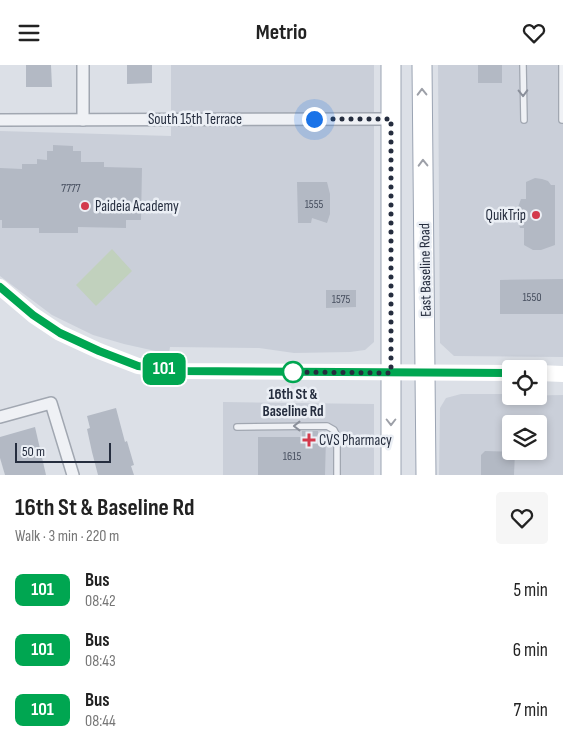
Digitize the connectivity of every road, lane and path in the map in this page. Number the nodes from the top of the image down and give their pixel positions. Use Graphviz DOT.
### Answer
graph roads {
  1 [pos="83,65"];
  2 [pos="390,65"];
  3 [pos="422,65"];
  4 [pos="523,65"];
  5 [pos="562,65"];
  6 [pos="83,119"];
  7 [pos="391,119"];
  8 [pos="422,119"];
  9 [pos="0,120"];
  10 [pos="524,120"];
  11 [pos="562,120"];
  12 [pos="0,287"];
  13 [pos="391,373"];
  14 [pos="426,373"];
  15 [pos="502,373"];
  16 [pos="547,373"];
  17 [pos="563,374"];
  18 [pos="0,417"];
  19 [pos="237,427"];
  20 [pos="73,475"];
  21 [pos="336,475"];
  22 [pos="391,475"];
  23 [pos="426,475"];
  1 -- 6 [label="street"];
  2 -- 7 [label="main road"];
  8 -- 3 [label="main road, East Baseline Road, one-way"];
  4 -- 10 [label="lane, one-way"];
  5 -- 11 [label="lane"];
  6 -- 7 [label="street, South 15th Terrace"];
  6 -- 9 [label="street, South 15th Terrace"];
  7 -- 8 [label="main road"];
  7 -- 13 [label="main road"];
  14 -- 8 [label="main road, East Baseline Road, one-way"];
  12 -- 13 [label="main road"];
  13 -- 14 [label="main road"];
  13 -- 22 [label="main road, one-way"];
  14 -- 15 [label="main road"];
  14 -- 23 [label="main road, East Baseline Road"];
  16 -- 17 [label="main road"];
  18 -- 20 [label="street"];
  21 -- 19 [label="lane, one-way"];
}
